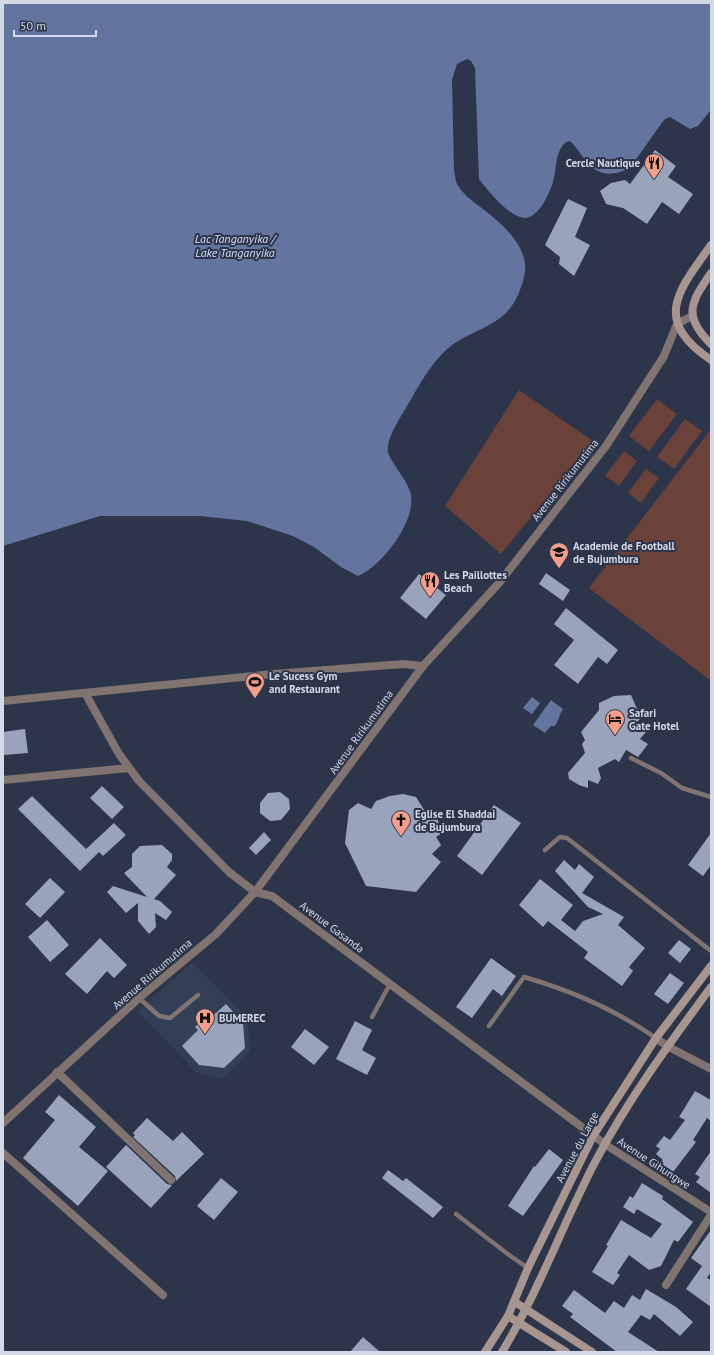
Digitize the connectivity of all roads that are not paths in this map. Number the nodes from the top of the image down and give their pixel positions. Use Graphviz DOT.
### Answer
graph roads {
  1 [pos="711,245"];
  2 [pos="711,273"];
  3 [pos="692,316"];
  4 [pos="677,324"];
  5 [pos="711,344"];
  6 [pos="711,360"];
  7 [pos="423,666"];
  8 [pos="85,693"];
  9 [pos="3,701"];
  10 [pos="631,758"];
  11 [pos="128,768"];
  12 [pos="3,780"];
  13 [pos="711,797"];
  14 [pos="545,850"];
  15 [pos="255,892"];
  16 [pos="711,951"];
  17 [pos="711,966"];
  18 [pos="390,984"];
  19 [pos="711,987"];
  20 [pos="198,995"];
  21 [pos="139,998"];
  22 [pos="372,1017"];
  23 [pos="489,1026"];
  24 [pos="656,1038"];
  25 [pos="667,1046"];
  26 [pos="711,1069"];
  27 [pos="57,1072"];
  28 [pos="3,1123"];
  29 [pos="593,1136"];
  30 [pos="606,1145"];
  31 [pos="3,1153"];
  32 [pos="171,1180"];
  33 [pos="456,1214"];
  34 [pos="711,1214"];
  35 [pos="528,1268"];
  36 [pos="666,1285"];
  37 [pos="163,1295"];
  38 [pos="515,1302"];
  39 [pos="526,1309"];
  40 [pos="508,1316"];
  41 [pos="520,1322"];
  42 [pos="486,1352"];
  43 [pos="502,1352"];
  44 [pos="566,1352"];
  45 [pos="592,1352"];
  1 -- 4 [label="main road"];
  2 -- 3 [label="main road"];
  3 -- 4 [label="street"];
  3 -- 5 [label="main road"];
  4 -- 6 [label="main road"];
  4 -- 7 [label="street, Avenue Ririkumutima"];
  7 -- 8 [label="street"];
  7 -- 15 [label="street, Avenue Ririkumutima"];
  8 -- 9 [label="street"];
  8 -- 11 [label="street, Avenue Gasanda"];
  10 -- 13 [label="lane"];
  11 -- 12 [label="street"];
  11 -- 15 [label="street, Avenue Gasanda"];
  14 -- 16 [label="lane"];
  15 -- 18 [label="street, Avenue Gasanda"];
  15 -- 21 [label="street, Avenue Ririkumutima"];
  17 -- 24 [label="main road, Avenue du Large"];
  18 -- 22 [label="lane"];
  18 -- 29 [label="street, Avenue Gasanda"];
  19 -- 25 [label="main road"];
  20 -- 21 [label="lane"];
  21 -- 27 [label="street, Avenue Ririkumutima"];
  23 -- 24 [label="lane"];
  24 -- 25 [label="street"];
  24 -- 29 [label="main road, Avenue du Large"];
  25 -- 26 [label="street"];
  25 -- 30 [label="main road"];
  27 -- 28 [label="street, Avenue Ririkumutima"];
  27 -- 32 [label="street"];
  29 -- 30 [label="street, Avenue Gasanda"];
  29 -- 35 [label="main road, Avenue du Large"];
  30 -- 34 [label="street, Avenue Gihungwe"];
  30 -- 39 [label="main road"];
  31 -- 37 [label="street"];
  33 -- 35 [label="lane"];
  34 -- 36 [label="street"];
  35 -- 38 [label="main road, Avenue du Large"];
  38 -- 39 [label="main road"];
  38 -- 40 [label="main road, Avenue du Large"];
  39 -- 41 [label="main road"];
  39 -- 45 [label="main road"];
  40 -- 41 [label="main road"];
  40 -- 42 [label="main road, Avenue du Large"];
  41 -- 43 [label="main road"];
  41 -- 44 [label="main road"];
}
